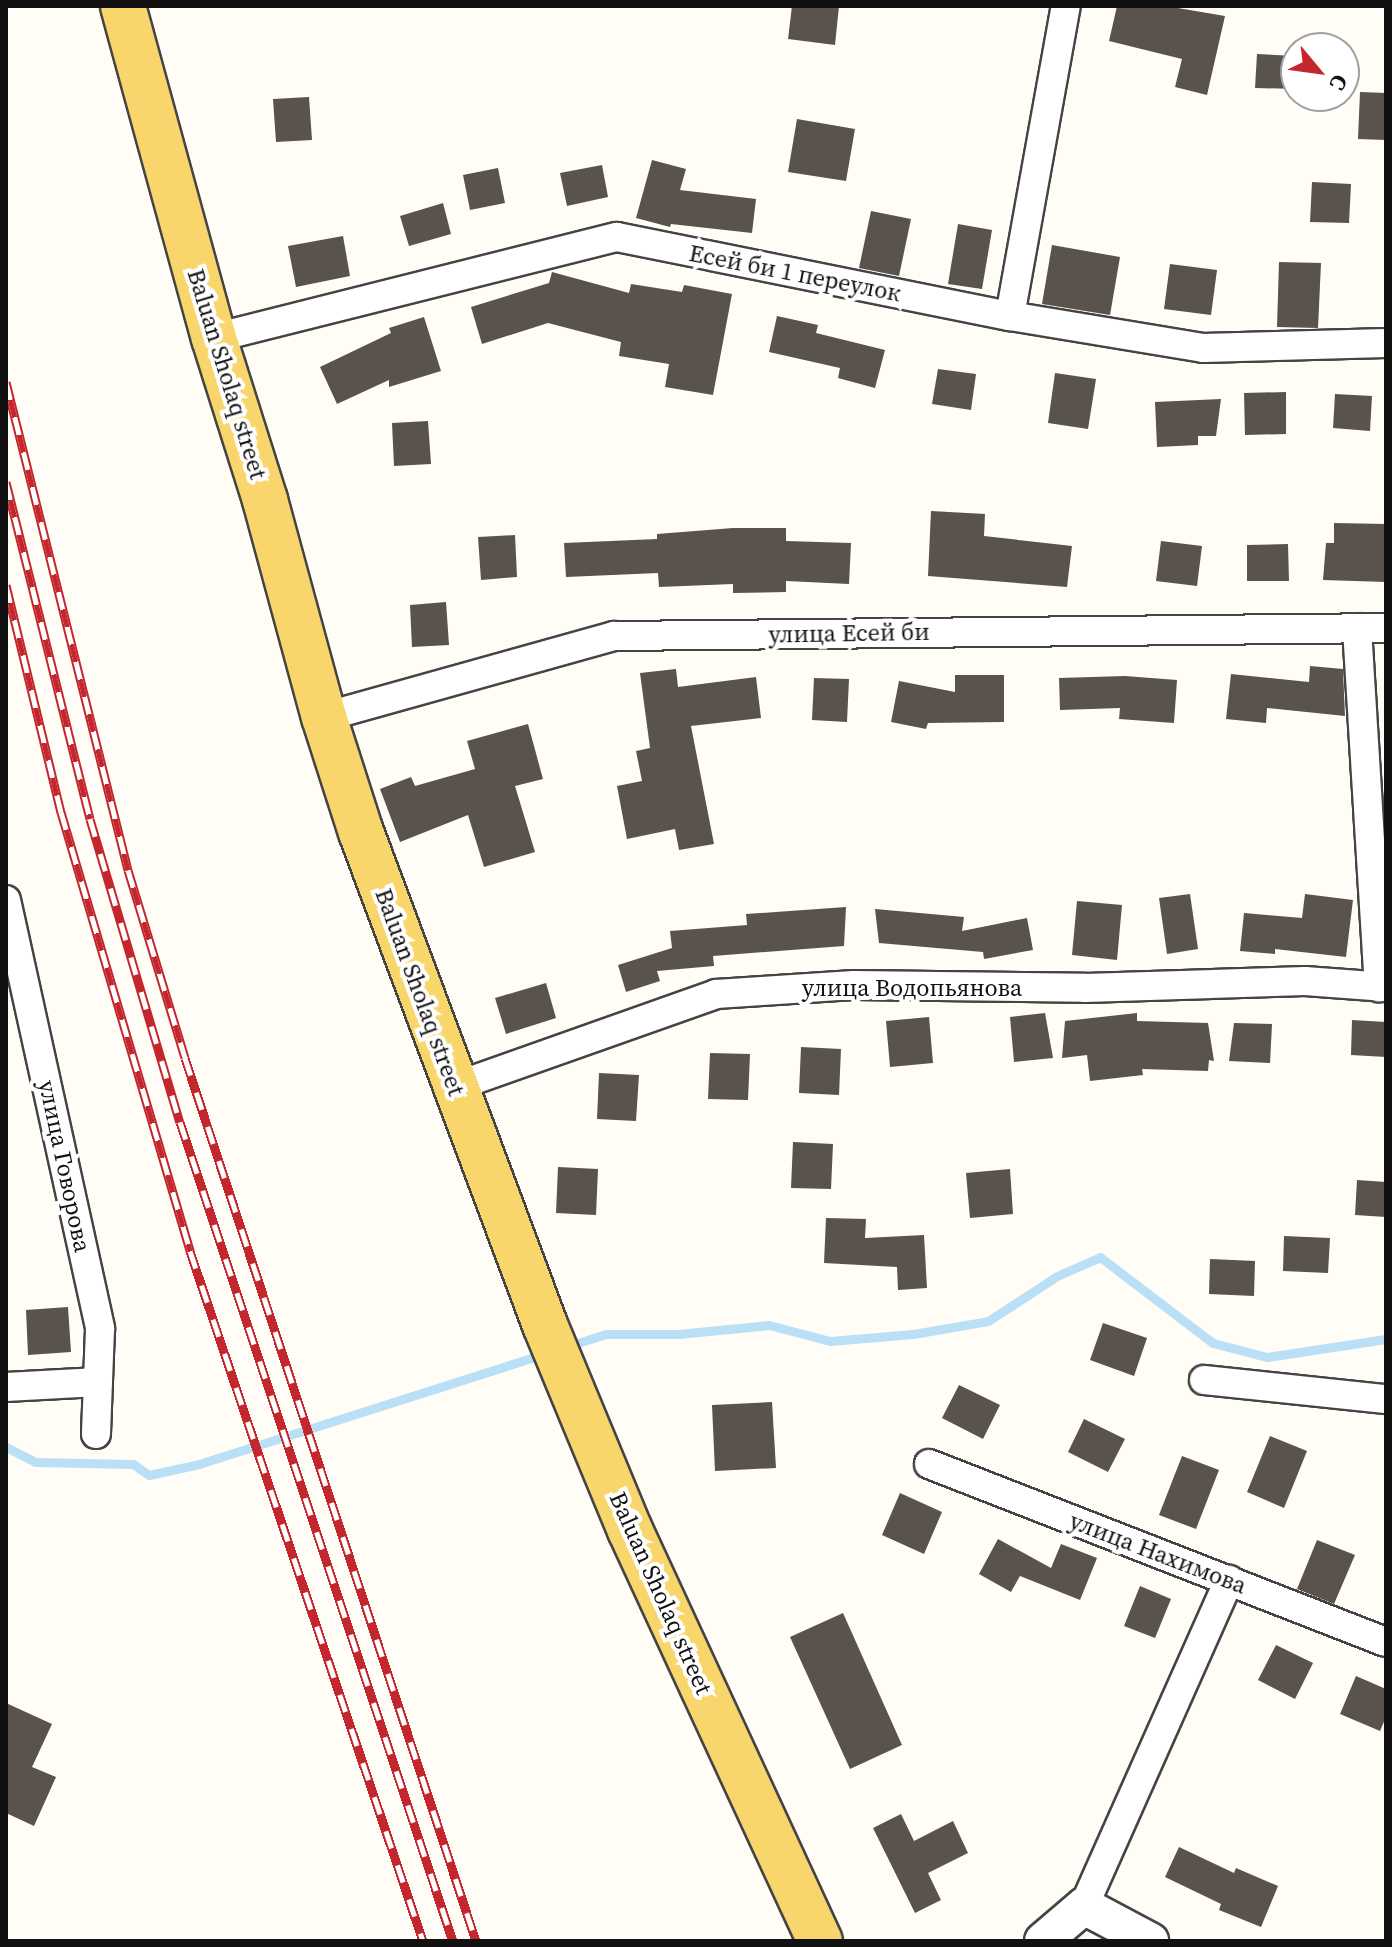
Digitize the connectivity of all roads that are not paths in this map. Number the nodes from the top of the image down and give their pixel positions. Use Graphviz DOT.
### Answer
graph roads {
  1 [pos="123,6"];
  2 [pos="1066,6"];
  3 [pos="1010,316"];
  4 [pos="214,338"];
  5 [pos="1386,343"];
  6 [pos="1357,628"];
  7 [pos="1386,628"];
  8 [pos="324,717"];
  9 [pos="6,900"];
  10 [pos="1383,987"];
  11 [pos="454,1087"];
  12 [pos="1204,1380"];
  13 [pos="98,1382"];
  14 [pos="6,1387"];
  15 [pos="1386,1399"];
  16 [pos="96,1434"];
  17 [pos="929,1464"];
  18 [pos="1229,1580"];
  19 [pos="1386,1642"];
  20 [pos="1084,1906"];
  21 [pos="820,1941"];
  22 [pos="1043,1941"];
  23 [pos="1150,1941"];
  1 -- 4 [label="main road, Baluan Sholaq street"];
  2 -- 3 [label="street"];
  3 -- 4 [label="street, Есей би 1 переулок"];
  3 -- 5 [label="street, Есей би 1 переулок"];
  4 -- 8 [label="main road, Baluan Sholaq street"];
  6 -- 7 [label="street, улица Есей би"];
  6 -- 8 [label="street, улица Есей би"];
  6 -- 10 [label="street"];
  8 -- 11 [label="main road, Baluan Sholaq street"];
  9 -- 13 [label="street, улица Говорова"];
  10 -- 11 [label="street, улица Водопьянова"];
  11 -- 21 [label="main road, Baluan Sholaq street"];
  12 -- 15 [label="street"];
  13 -- 14 [label="street"];
  13 -- 16 [label="street, улица Говорова"];
  17 -- 18 [label="street, улица Нахимова"];
  18 -- 19 [label="street, улица Нахимова"];
  18 -- 20 [label="street"];
  20 -- 22 [label="street"];
  20 -- 23 [label="street"];
}
